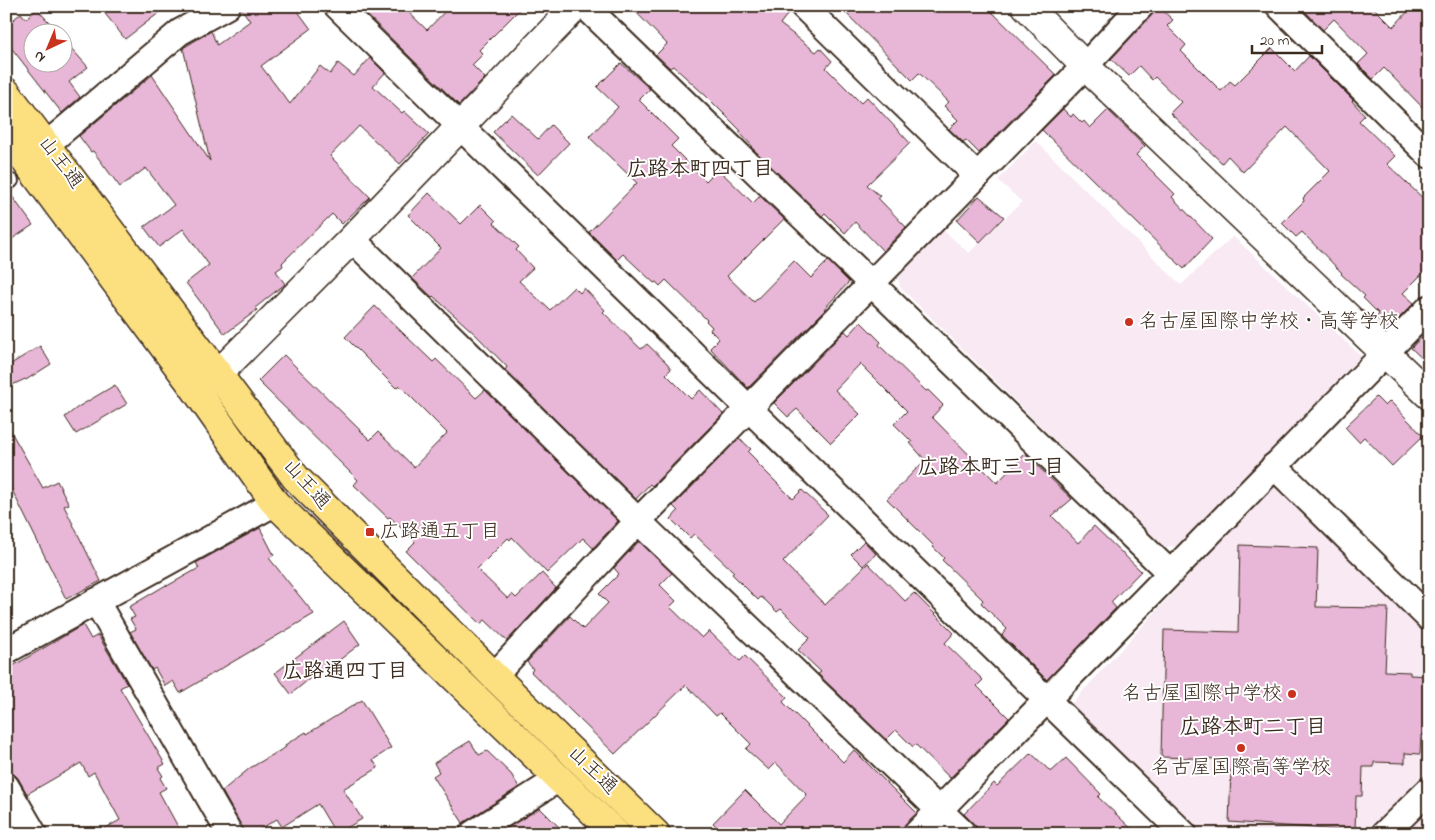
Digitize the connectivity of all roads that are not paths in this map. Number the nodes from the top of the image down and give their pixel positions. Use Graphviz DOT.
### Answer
graph roads {
  1 [pos="227,6"];
  2 [pos="337,6"];
  3 [pos="576,6"];
  4 [pos="585,6"];
  5 [pos="803,6"];
  6 [pos="1026,6"];
  7 [pos="1142,6"];
  8 [pos="1278,6"];
  9 [pos="1085,66"];
  10 [pos="6,92"];
  11 [pos="460,126"];
  12 [pos="6,135"];
  13 [pos="46,145"];
  14 [pos="1429,155"];
  15 [pos="977,176"];
  16 [pos="352,239"];
  17 [pos="871,283"];
  18 [pos="1429,308"];
  19 [pos="1384,353"];
  20 [pos="218,375"];
  21 [pos="1429,395"];
  22 [pos="748,408"];
  23 [pos="1274,466"];
  24 [pos="275,503"];
  25 [pos="638,521"];
  26 [pos="1170,573"];
  27 [pos="96,601"];
  28 [pos="1429,618"];
  29 [pos="6,651"];
  30 [pos="494,676"];
  31 [pos="1047,700"];
  32 [pos="560,778"];
  33 [pos="6,786"];
  34 [pos="1429,790"];
  35 [pos="940,810"];
  36 [pos="34,834"];
  37 [pos="230,834"];
  38 [pos="472,834"];
  39 [pos="616,834"];
  40 [pos="656,834"];
  41 [pos="916,834"];
  42 [pos="964,834"];
  43 [pos="1184,834"];
  44 [pos="1384,834"];
  1 -- 13 [label="street"];
  2 -- 11 [label="street"];
  3 -- 11 [label="street"];
  4 -- 17 [label="street"];
  5 -- 15 [label="street"];
  6 -- 9 [label="street"];
  7 -- 9 [label="street"];
  8 -- 14 [label="street"];
  9 -- 15 [label="street"];
  9 -- 19 [label="street"];
  10 -- 13 [label="main road, 山王通"];
  11 -- 16 [label="street"];
  11 -- 22 [label="street"];
  12 -- 24 [label="main road, 山王通"];
  13 -- 20 [label="main road, 山王通"];
  15 -- 17 [label="street"];
  16 -- 20 [label="street"];
  16 -- 25 [label="street"];
  17 -- 22 [label="street"];
  17 -- 26 [label="street"];
  18 -- 19 [label="street"];
  19 -- 21 [label="street"];
  19 -- 23 [label="street"];
  20 -- 30 [label="main road, 山王通"];
  22 -- 25 [label="street"];
  22 -- 31 [label="street"];
  23 -- 26 [label="street"];
  23 -- 28 [label="street"];
  24 -- 27 [label="street"];
  24 -- 32 [label="main road, 山王通"];
  25 -- 30 [label="street"];
  25 -- 35 [label="street"];
  26 -- 31 [label="street"];
  27 -- 29 [label="street"];
  27 -- 37 [label="street"];
  30 -- 40 [label="main road, 山王通"];
  31 -- 35 [label="street"];
  31 -- 43 [label="street"];
  32 -- 38 [label="street"];
  32 -- 39 [label="main road, 山王通"];
  33 -- 36 [label="street"];
  34 -- 44 [label="street"];
  35 -- 41 [label="street"];
  35 -- 42 [label="street"];
}
